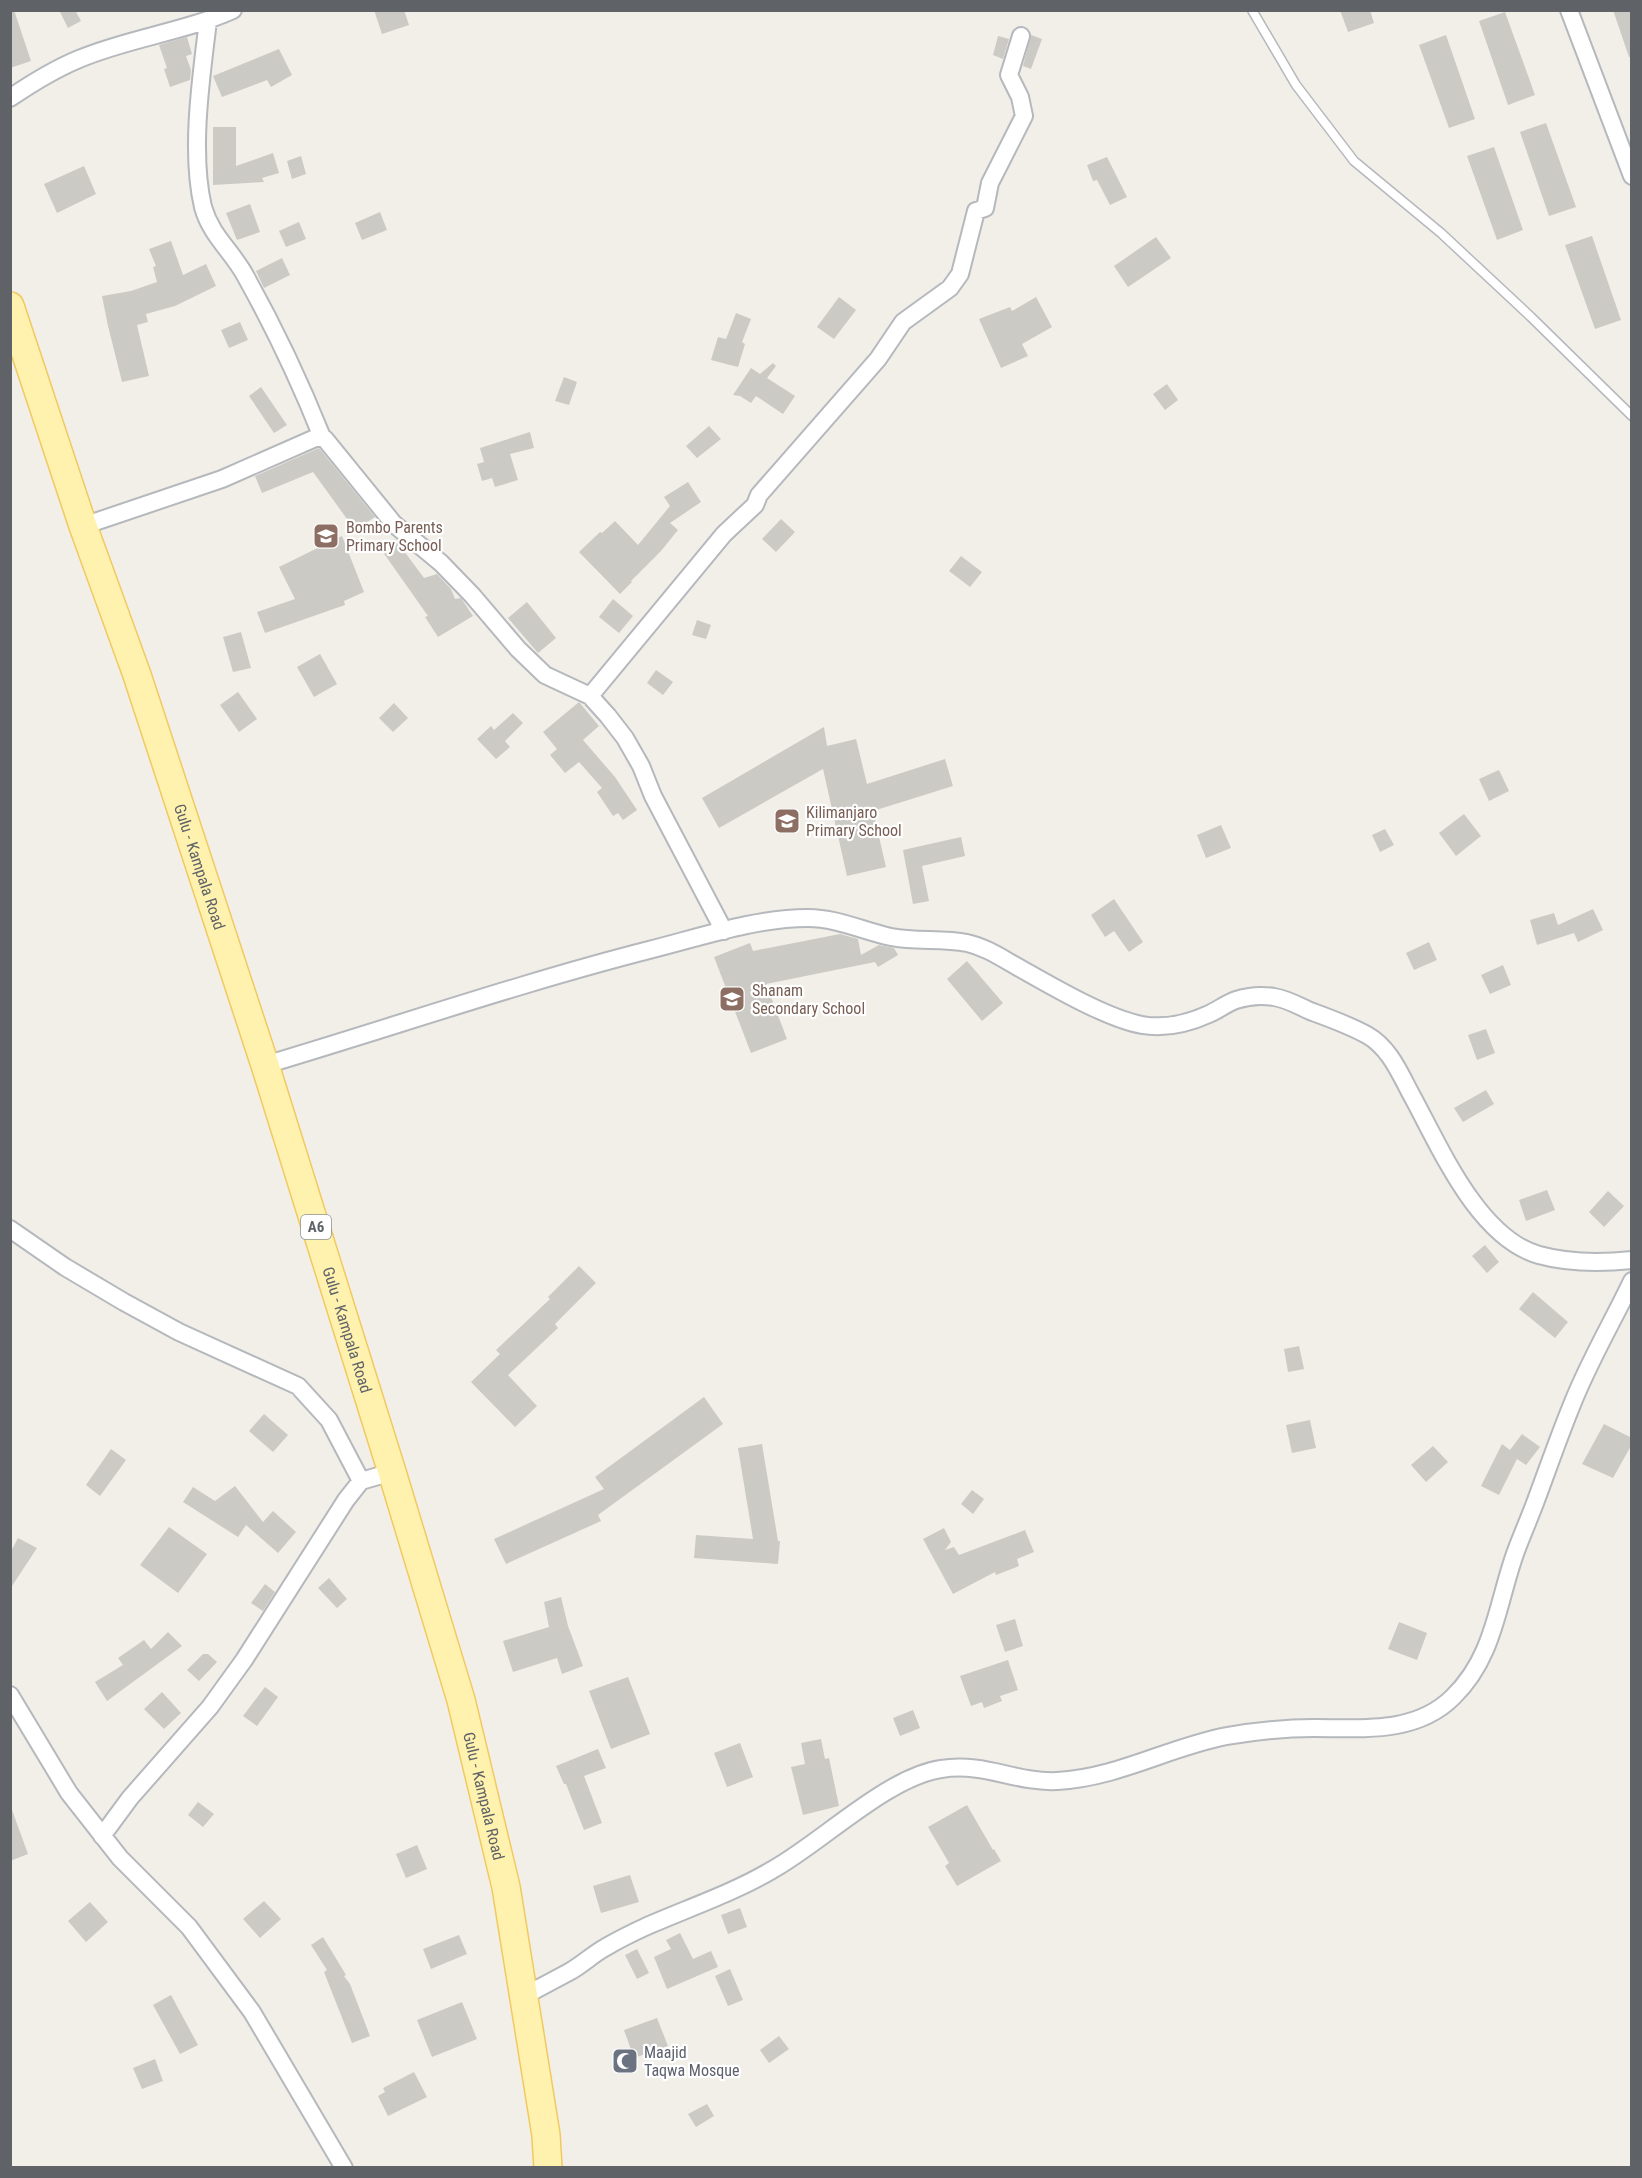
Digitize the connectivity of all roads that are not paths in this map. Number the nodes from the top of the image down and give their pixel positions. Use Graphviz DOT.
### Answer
graph roads {
  1 [pos="233,10"];
  2 [pos="1252,10"];
  3 [pos="1569,10"];
  4 [pos="208,21"];
  5 [pos="1021,36"];
  6 [pos="10,98"];
  7 [pos="1632,176"];
  8 [pos="10,306"];
  9 [pos="1632,416"];
  10 [pos="322,437"];
  11 [pos="83,526"];
  12 [pos="590,696"];
  13 [pos="724,931"];
  14 [pos="265,1065"];
  15 [pos="10,1229"];
  16 [pos="1632,1260"];
  17 [pos="1632,1281"];
  18 [pos="392,1472"];
  19 [pos="361,1481"];
  20 [pos="10,1695"];
  21 [pos="102,1836"];
  22 [pos="524,1996"];
  23 [pos="344,2168"];
  24 [pos="548,2168"];
  1 -- 4 [label="street"];
  2 -- 9 [label="lane"];
  3 -- 7 [label="street"];
  4 -- 6 [label="street"];
  4 -- 10 [label="street"];
  5 -- 12 [label="street"];
  8 -- 11 [label="main road, Gulu - Kampala Road / A6"];
  10 -- 11 [label="street"];
  10 -- 12 [label="street"];
  11 -- 14 [label="main road, Gulu - Kampala Road / A6"];
  12 -- 13 [label="street"];
  13 -- 14 [label="street"];
  13 -- 16 [label="street"];
  14 -- 18 [label="main road, Gulu - Kampala Road / A6"];
  15 -- 19 [label="street"];
  17 -- 22 [label="street"];
  18 -- 19 [label="street"];
  18 -- 22 [label="main road, Gulu - Kampala Road / A6"];
  19 -- 21 [label="street"];
  20 -- 21 [label="street"];
  21 -- 23 [label="street"];
  22 -- 24 [label="main road, Gulu - Kampala Road / A6"];
}
